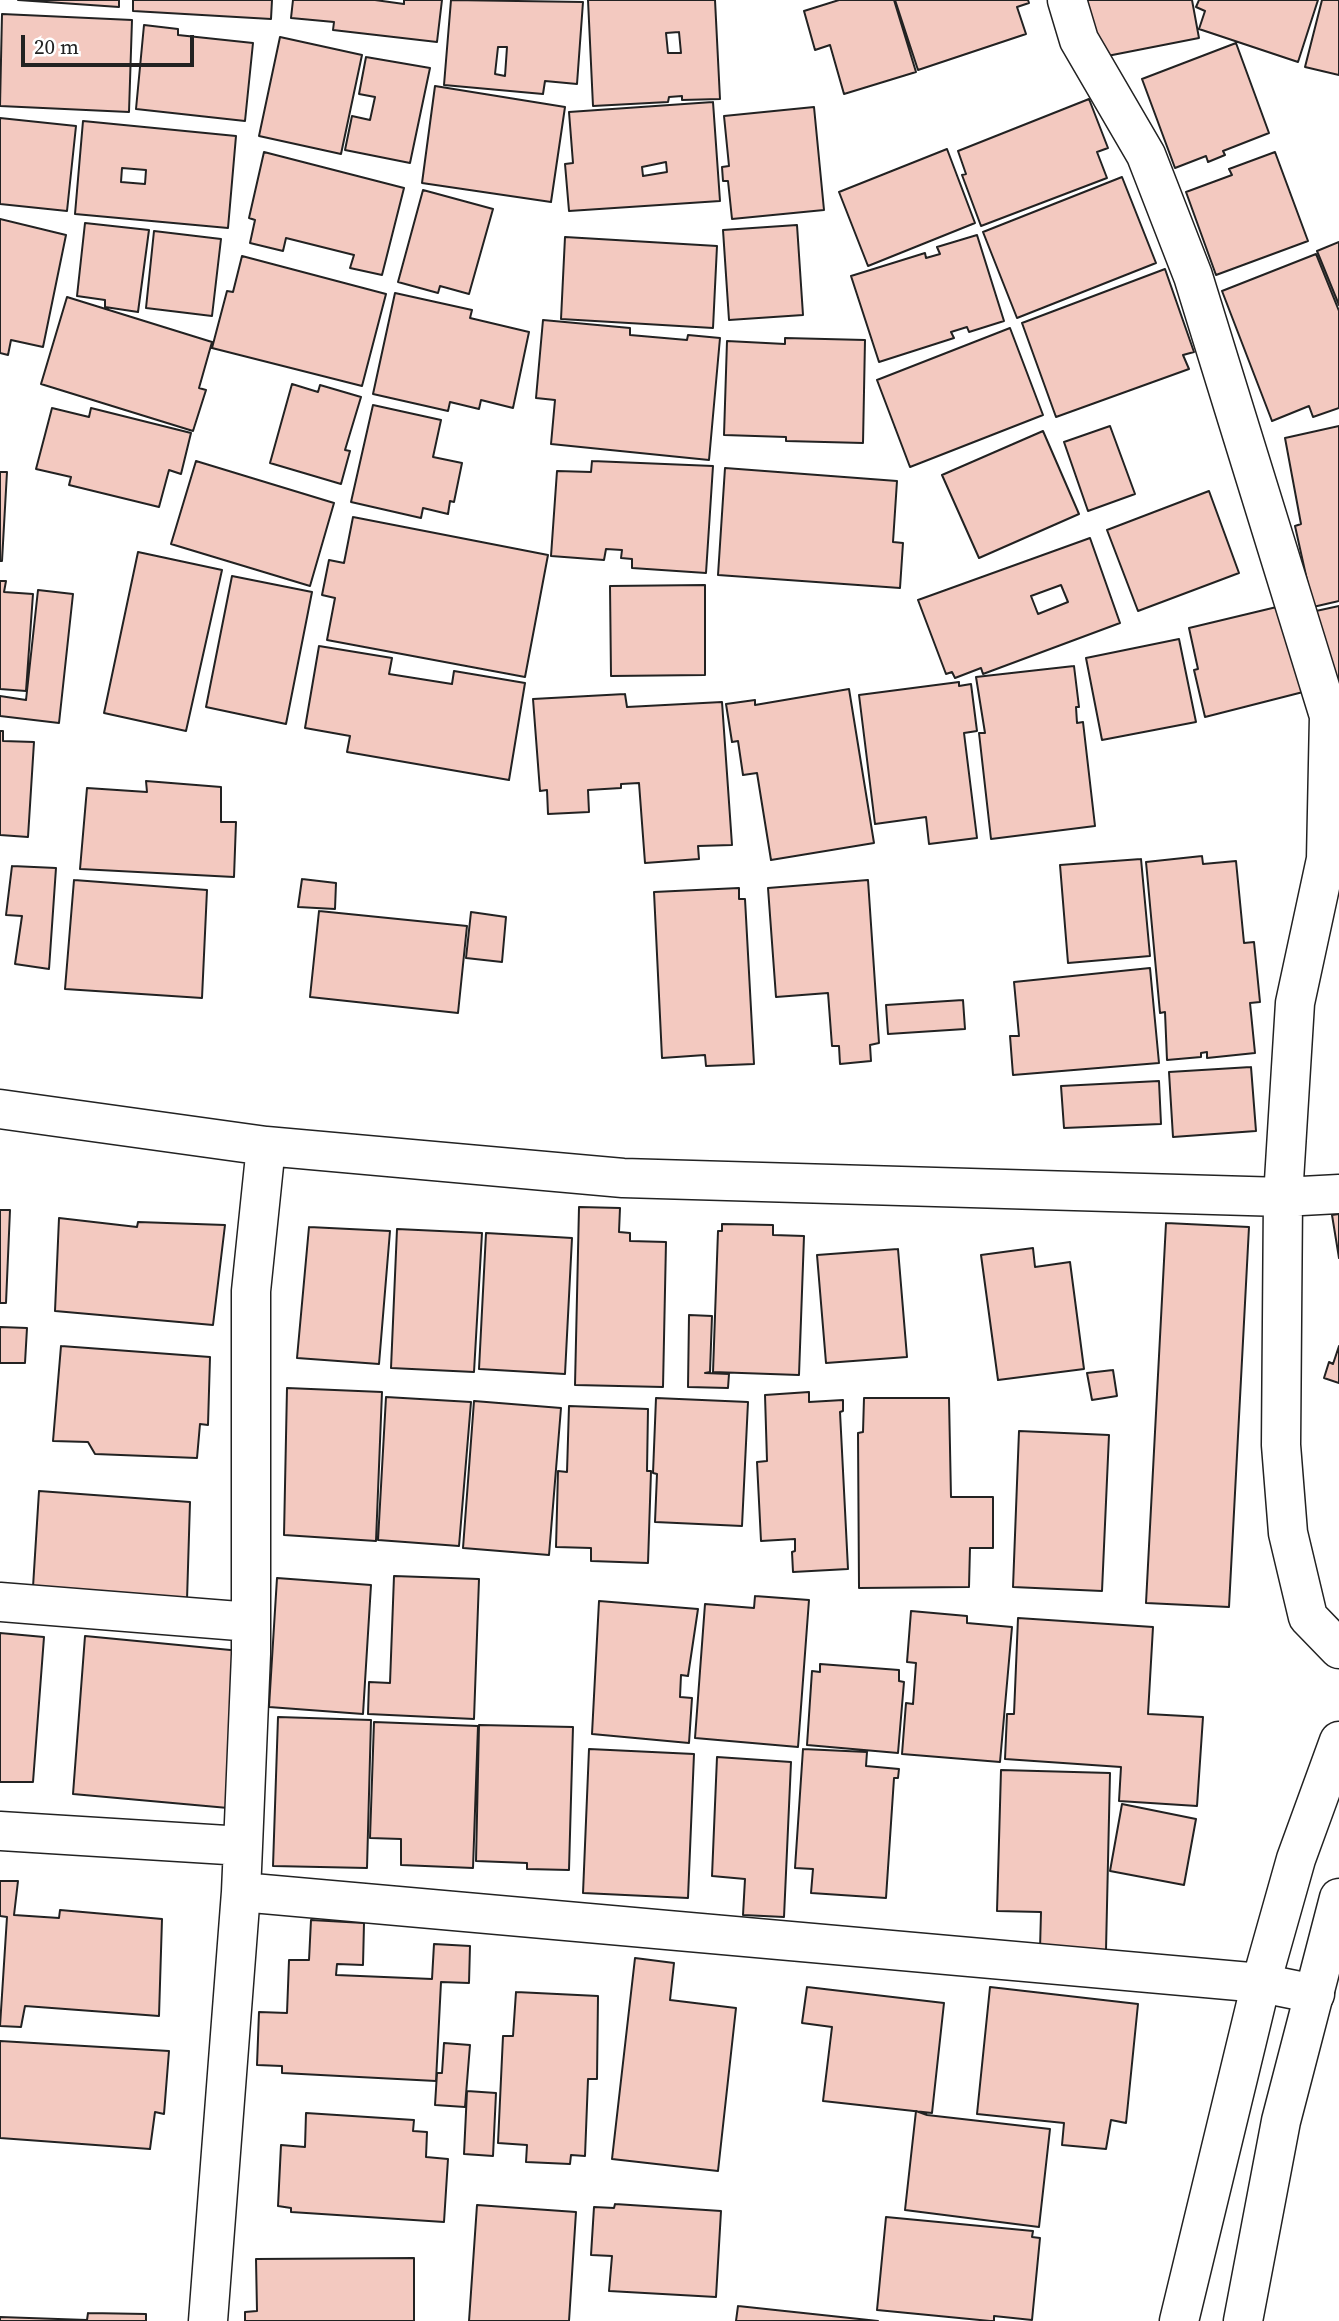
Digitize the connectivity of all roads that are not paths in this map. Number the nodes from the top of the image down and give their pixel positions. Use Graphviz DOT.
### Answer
graph roads {
  1 [pos="1067,0"];
  2 [pos="0,1109"];
  3 [pos="266,1146"];
  4 [pos="1339,1194"];
  5 [pos="1283,1197"];
  6 [pos="0,1602"];
  7 [pos="251,1622"];
  8 [pos="1339,1649"];
  9 [pos="1339,1741"];
  10 [pos="0,1831"];
  11 [pos="243,1846"];
  12 [pos="241,1892"];
  13 [pos="1339,1898"];
  14 [pos="1261,1983"];
  15 [pos="1315,1994"];
  16 [pos="208,2321"];
  17 [pos="1179,2321"];
  18 [pos="1243,2321"];
  1 -- 5 [label="street"];
  2 -- 3 [label="street"];
  3 -- 5 [label="street"];
  3 -- 7 [label="street"];
  4 -- 5 [label="street"];
  5 -- 8 [label="street"];
  6 -- 7 [label="street"];
  7 -- 11 [label="street"];
  9 -- 14 [label="street"];
  10 -- 11 [label="street"];
  11 -- 12 [label="street"];
  12 -- 14 [label="street"];
  12 -- 16 [label="street"];
  13 -- 15 [label="street"];
  14 -- 15 [label="street"];
  14 -- 17 [label="street"];
  15 -- 18 [label="street"];
}
